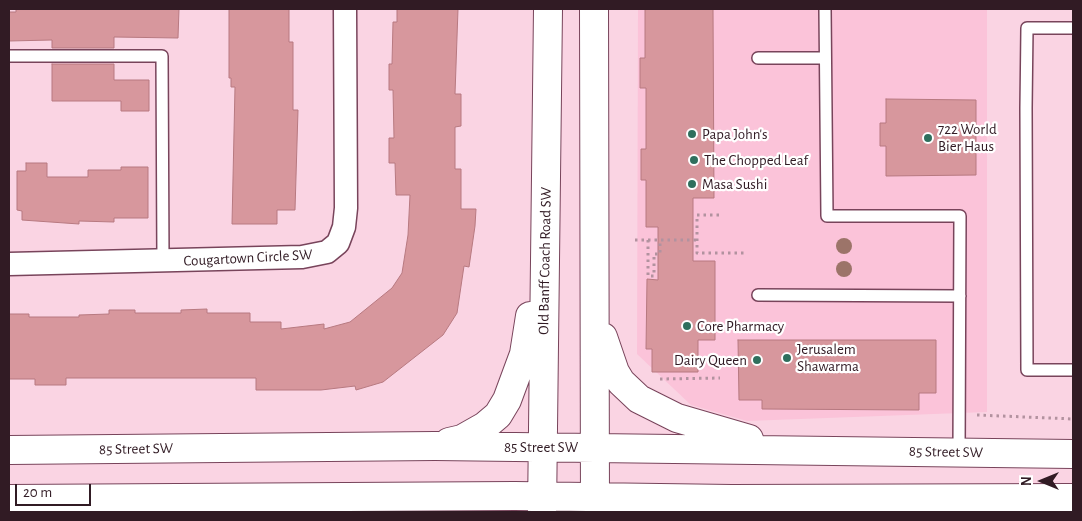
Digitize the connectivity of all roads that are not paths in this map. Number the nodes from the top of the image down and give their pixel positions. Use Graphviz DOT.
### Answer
graph roads {
  1 [pos="345,9"];
  2 [pos="548,9"];
  3 [pos="594,9"];
  4 [pos="825,9"];
  5 [pos="1073,28"];
  6 [pos="9,56"];
  7 [pos="758,58"];
  8 [pos="825,58"];
  9 [pos="547,211"];
  10 [pos="163,262"];
  11 [pos="9,264"];
  12 [pos="758,295"];
  13 [pos="960,296"];
  14 [pos="596,307"];
  15 [pos="1073,370"];
  16 [pos="435,446"];
  17 [pos="542,448"];
  18 [pos="596,448"];
  19 [pos="9,450"];
  20 [pos="792,450"];
  21 [pos="959,452"];
  22 [pos="1073,454"];
  23 [pos="9,498"];
  24 [pos="1073,498"];
  25 [pos="732,499"];
  26 [pos="542,504"];
  27 [pos="596,504"];
  28 [pos="682,512"];
  1 -- 10 [label="street, Cougartown Circle SW"];
  2 -- 9 [label="main road, Old Banff Coach Road SW"];
  3 -- 14 [label="main road"];
  4 -- 8 [label="lane"];
  5 -- 15 [label="lane"];
  6 -- 10 [label="lane"];
  7 -- 8 [label="lane"];
  8 -- 13 [label="lane"];
  9 -- 16 [label="main road"];
  9 -- 17 [label="main road, Old Banff Coach Road SW"];
  10 -- 11 [label="street, Cougartown Circle SW"];
  12 -- 13 [label="lane"];
  13 -- 21 [label="lane"];
  14 -- 18 [label="main road"];
  14 -- 20 [label="main road"];
  16 -- 17 [label="main road, 85 Street SW"];
  16 -- 19 [label="main road, 85 Street SW"];
  17 -- 18 [label="main road, 85 Street SW"];
  17 -- 26 [label="main road, Old Banff Coach Road SW"];
  18 -- 20 [label="main road, 85 Street SW"];
  18 -- 27 [label="main road"];
  20 -- 21 [label="main road, 85 Street SW"];
  21 -- 22 [label="main road, 85 Street SW"];
  23 -- 26 [label="main road"];
  24 -- 25 [label="main road"];
  25 -- 27 [label="main road"];
  25 -- 28 [label="main road"];
  26 -- 27 [label="main road"];
}
